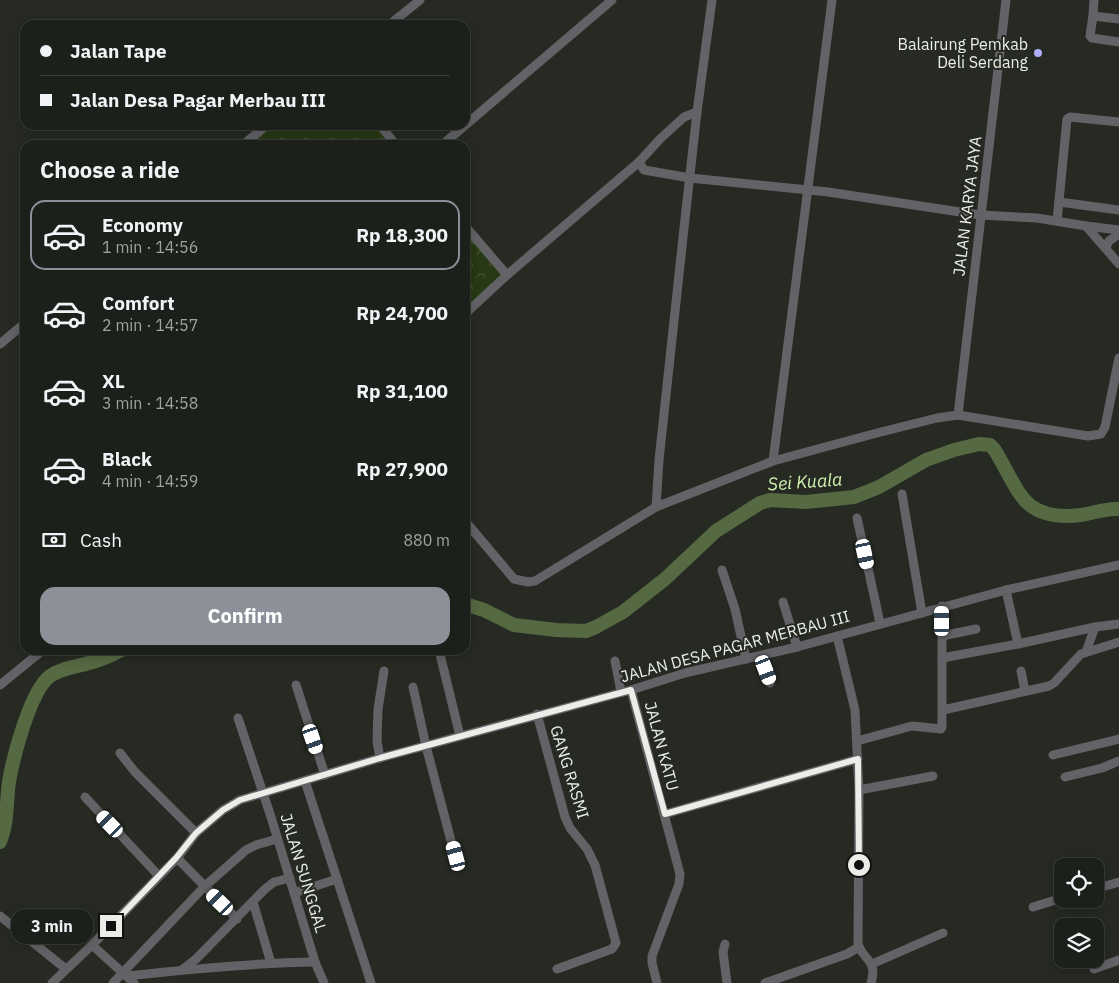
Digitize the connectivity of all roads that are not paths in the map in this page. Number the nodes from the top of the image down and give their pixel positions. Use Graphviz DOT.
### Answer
graph roads {
  1 [pos="420,0"];
  2 [pos="612,0"];
  3 [pos="712,0"];
  4 [pos="832,0"];
  5 [pos="1006,0"];
  6 [pos="1094,0"];
  7 [pos="1092,16"];
  8 [pos="1119,19"];
  9 [pos="396,20"];
  10 [pos="1119,42"];
  11 [pos="697,112"];
  12 [pos="470,121"];
  13 [pos="1119,122"];
  14 [pos="261,130"];
  15 [pos="384,130"];
  16 [pos="460,130"];
  17 [pos="249,140"];
  18 [pos="392,140"];
  19 [pos="448,140"];
  20 [pos="639,162"];
  21 [pos="690,178"];
  22 [pos="808,190"];
  23 [pos="1059,202"];
  24 [pos="1119,210"];
  25 [pos="980,215"];
  26 [pos="1057,220"];
  27 [pos="1086,226"];
  28 [pos="1119,230"];
  29 [pos="470,232"];
  30 [pos="1119,234"];
  31 [pos="1106,247"];
  32 [pos="1119,264"];
  33 [pos="508,274"];
  34 [pos="470,309"];
  35 [pos="20,327"];
  36 [pos="0,344"];
  37 [pos="1119,358"];
  38 [pos="958,415"];
  39 [pos="773,461"];
  40 [pos="902,494"];
  41 [pos="656,507"];
  42 [pos="857,518"];
  43 [pos="470,528"];
  44 [pos="1119,565"];
  45 [pos="722,570"];
  46 [pos="1006,590"];
  47 [pos="782,602"];
  48 [pos="942,606"];
  49 [pos="922,613"];
  50 [pos="880,624"];
  51 [pos="1119,624"];
  52 [pos="1101,626"];
  53 [pos="976,629"];
  54 [pos="837,636"];
  55 [pos="942,636"];
  56 [pos="1119,642"];
  57 [pos="1018,644"];
  58 [pos="797,647"];
  59 [pos="1086,651"];
  60 [pos="37,655"];
  61 [pos="440,655"];
  62 [pos="762,656"];
  63 [pos="942,658"];
  64 [pos="746,659"];
  65 [pos="615,661"];
  66 [pos="384,671"];
  67 [pos="1021,671"];
  68 [pos="770,683"];
  69 [pos="0,685"];
  70 [pos="296,685"];
  71 [pos="413,687"];
  72 [pos="631,690"];
  73 [pos="1026,691"];
  74 [pos="621,692"];
  75 [pos="943,710"];
  76 [pos="537,714"];
  77 [pos="238,718"];
  78 [pos="460,736"];
  79 [pos="1119,739"];
  80 [pos="857,741"];
  81 [pos="426,746"];
  82 [pos="120,753"];
  83 [pos="1053,755"];
  84 [pos="380,758"];
  85 [pos="858,759"];
  86 [pos="1119,761"];
  87 [pos="325,775"];
  88 [pos="933,776"];
  89 [pos="1065,776"];
  90 [pos="305,781"];
  91 [pos="859,790"];
  92 [pos="263,793"];
  93 [pos="85,797"];
  94 [pos="665,814"];
  95 [pos="196,833"];
  96 [pos="277,839"];
  97 [pos="456,856"];
  98 [pos="176,858"];
  99 [pos="159,876"];
  100 [pos="290,878"];
  101 [pos="337,879"];
  102 [pos="1119,882"];
  103 [pos="1104,886"];
  104 [pos="204,887"];
  105 [pos="294,893"];
  106 [pos="1054,901"];
  107 [pos="253,902"];
  108 [pos="1034,907"];
  109 [pos="0,916"];
  110 [pos="237,919"];
  111 [pos="943,933"];
  112 [pos="725,944"];
  113 [pos="92,945"];
  114 [pos="862,951"];
  115 [pos="1119,960"];
  116 [pos="315,962"];
  117 [pos="271,963"];
  118 [pos="872,964"];
  119 [pos="183,969"];
  120 [pos="557,969"];
  121 [pos="1094,969"];
  122 [pos="66,970"];
  123 [pos="125,974"];
  124 [pos="52,983"];
  125 [pos="113,983"];
  126 [pos="134,983"];
  127 [pos="324,983"];
  128 [pos="371,983"];
  129 [pos="658,983"];
  130 [pos="727,983"];
  131 [pos="765,983"];
  132 [pos="871,983"];
  1 -- 9 [label="street"];
  2 -- 12 [label="street"];
  3 -- 11 [label="street"];
  4 -- 22 [label="street"];
  5 -- 25 [label="street, JALAN KARYA JAYA"];
  6 -- 7 [label="street"];
  7 -- 8 [label="street"];
  7 -- 10 [label="street"];
  11 -- 20 [label="street"];
  11 -- 21 [label="street"];
  13 -- 23 [label="street"];
  14 -- 17 [label="street"];
  15 -- 18 [label="street"];
  16 -- 19 [label="street"];
  20 -- 21 [label="street"];
  20 -- 33 [label="street"];
  21 -- 22 [label="street"];
  21 -- 41 [label="street"];
  22 -- 25 [label="street"];
  22 -- 39 [label="street"];
  23 -- 24 [label="street"];
  23 -- 26 [label="street"];
  25 -- 26 [label="street"];
  25 -- 38 [label="street, JALAN KARYA JAYA"];
  26 -- 27 [label="street"];
  27 -- 28 [label="street"];
  27 -- 31 [label="street"];
  29 -- 33 [label="street"];
  30 -- 31 [label="street"];
  31 -- 32 [label="street"];
  33 -- 34 [label="street"];
  35 -- 36 [label="street"];
  37 -- 38 [label="street"];
  38 -- 39 [label="street"];
  39 -- 41 [label="street"];
  40 -- 49 [label="street"];
  41 -- 43 [label="street"];
  42 -- 50 [label="street"];
  44 -- 46 [label="street, JALAN DESA PAGAR MERBAU III"];
  45 -- 64 [label="street"];
  46 -- 48 [label="street, JALAN DESA PAGAR MERBAU III"];
  46 -- 57 [label="street"];
  47 -- 58 [label="street"];
  48 -- 49 [label="street, JALAN DESA PAGAR MERBAU III"];
  48 -- 55 [label="street"];
  49 -- 50 [label="street, JALAN DESA PAGAR MERBAU III"];
  50 -- 54 [label="street, JALAN DESA PAGAR MERBAU III"];
  51 -- 52 [label="street"];
  52 -- 57 [label="street"];
  52 -- 59 [label="street"];
  53 -- 55 [label="street"];
  54 -- 58 [label="street, JALAN DESA PAGAR MERBAU III"];
  54 -- 80 [label="street"];
  55 -- 63 [label="street"];
  56 -- 59 [label="street"];
  57 -- 63 [label="street"];
  58 -- 62 [label="street, JALAN DESA PAGAR MERBAU III"];
  59 -- 73 [label="street"];
  60 -- 69 [label="street"];
  61 -- 78 [label="street"];
  62 -- 64 [label="street, JALAN DESA PAGAR MERBAU III"];
  62 -- 68 [label="street"];
  63 -- 75 [label="street"];
  64 -- 72 [label="street, JALAN DESA PAGAR MERBAU III"];
  65 -- 74 [label="street"];
  66 -- 84 [label="street"];
  67 -- 73 [label="street"];
  70 -- 87 [label="street"];
  71 -- 81 [label="street"];
  72 -- 74 [label="street, JALAN DESA PAGAR MERBAU III"];
  72 -- 94 [label="street, JALAN KATU"];
  73 -- 75 [label="street"];
  74 -- 76 [label="street, JALAN DESA PAGAR MERBAU III"];
  75 -- 80 [label="street"];
  76 -- 78 [label="street, JALAN DESA PAGAR MERBAU III"];
  76 -- 120 [label="street, GANG RASMI"];
  77 -- 92 [label="street, JALAN SUNGGAL"];
  78 -- 81 [label="street, JALAN DESA PAGAR MERBAU III"];
  79 -- 83 [label="street"];
  80 -- 85 [label="street"];
  81 -- 84 [label="street, JALAN DESA PAGAR MERBAU III"];
  81 -- 97 [label="street"];
  82 -- 95 [label="street"];
  84 -- 87 [label="street, JALAN DESA PAGAR MERBAU III"];
  85 -- 91 [label="street"];
  85 -- 94 [label="street"];
  86 -- 89 [label="street"];
  87 -- 90 [label="street, JALAN DESA PAGAR MERBAU III"];
  88 -- 91 [label="street"];
  90 -- 92 [label="street, JALAN DESA PAGAR MERBAU III"];
  90 -- 101 [label="street"];
  91 -- 114 [label="street"];
  92 -- 95 [label="street, JALAN DESA PAGAR MERBAU III"];
  92 -- 96 [label="street, JALAN SUNGGAL"];
  93 -- 99 [label="street"];
  94 -- 129 [label="street, JALAN KATU"];
  95 -- 98 [label="street, JALAN DESA PAGAR MERBAU III"];
  96 -- 100 [label="street, JALAN SUNGGAL"];
  96 -- 104 [label="street"];
  98 -- 99 [label="street, JALAN DESA PAGAR MERBAU III"];
  98 -- 104 [label="street"];
  99 -- 113 [label="street, JALAN DESA PAGAR MERBAU III"];
  100 -- 105 [label="street, JALAN SUNGGAL"];
  100 -- 107 [label="street"];
  101 -- 105 [label="street"];
  101 -- 128 [label="street"];
  102 -- 103 [label="street"];
  104 -- 110 [label="street"];
  104 -- 123 [label="street"];
  105 -- 116 [label="street, JALAN SUNGGAL"];
  106 -- 108 [label="street"];
  107 -- 110 [label="street"];
  107 -- 117 [label="street"];
  109 -- 122 [label="street"];
  110 -- 119 [label="street"];
  111 -- 118 [label="street"];
  112 -- 130 [label="street"];
  113 -- 122 [label="street, JALAN DESA PAGAR MERBAU III"];
  113 -- 123 [label="street"];
  114 -- 118 [label="street"];
  114 -- 131 [label="street"];
  115 -- 121 [label="street"];
  116 -- 117 [label="street"];
  116 -- 127 [label="street, JALAN SUNGGAL"];
  117 -- 119 [label="street"];
  118 -- 132 [label="street"];
  119 -- 123 [label="street"];
  122 -- 124 [label="street, JALAN DESA PAGAR MERBAU III"];
  123 -- 125 [label="street"];
  123 -- 126 [label="street"];
}
